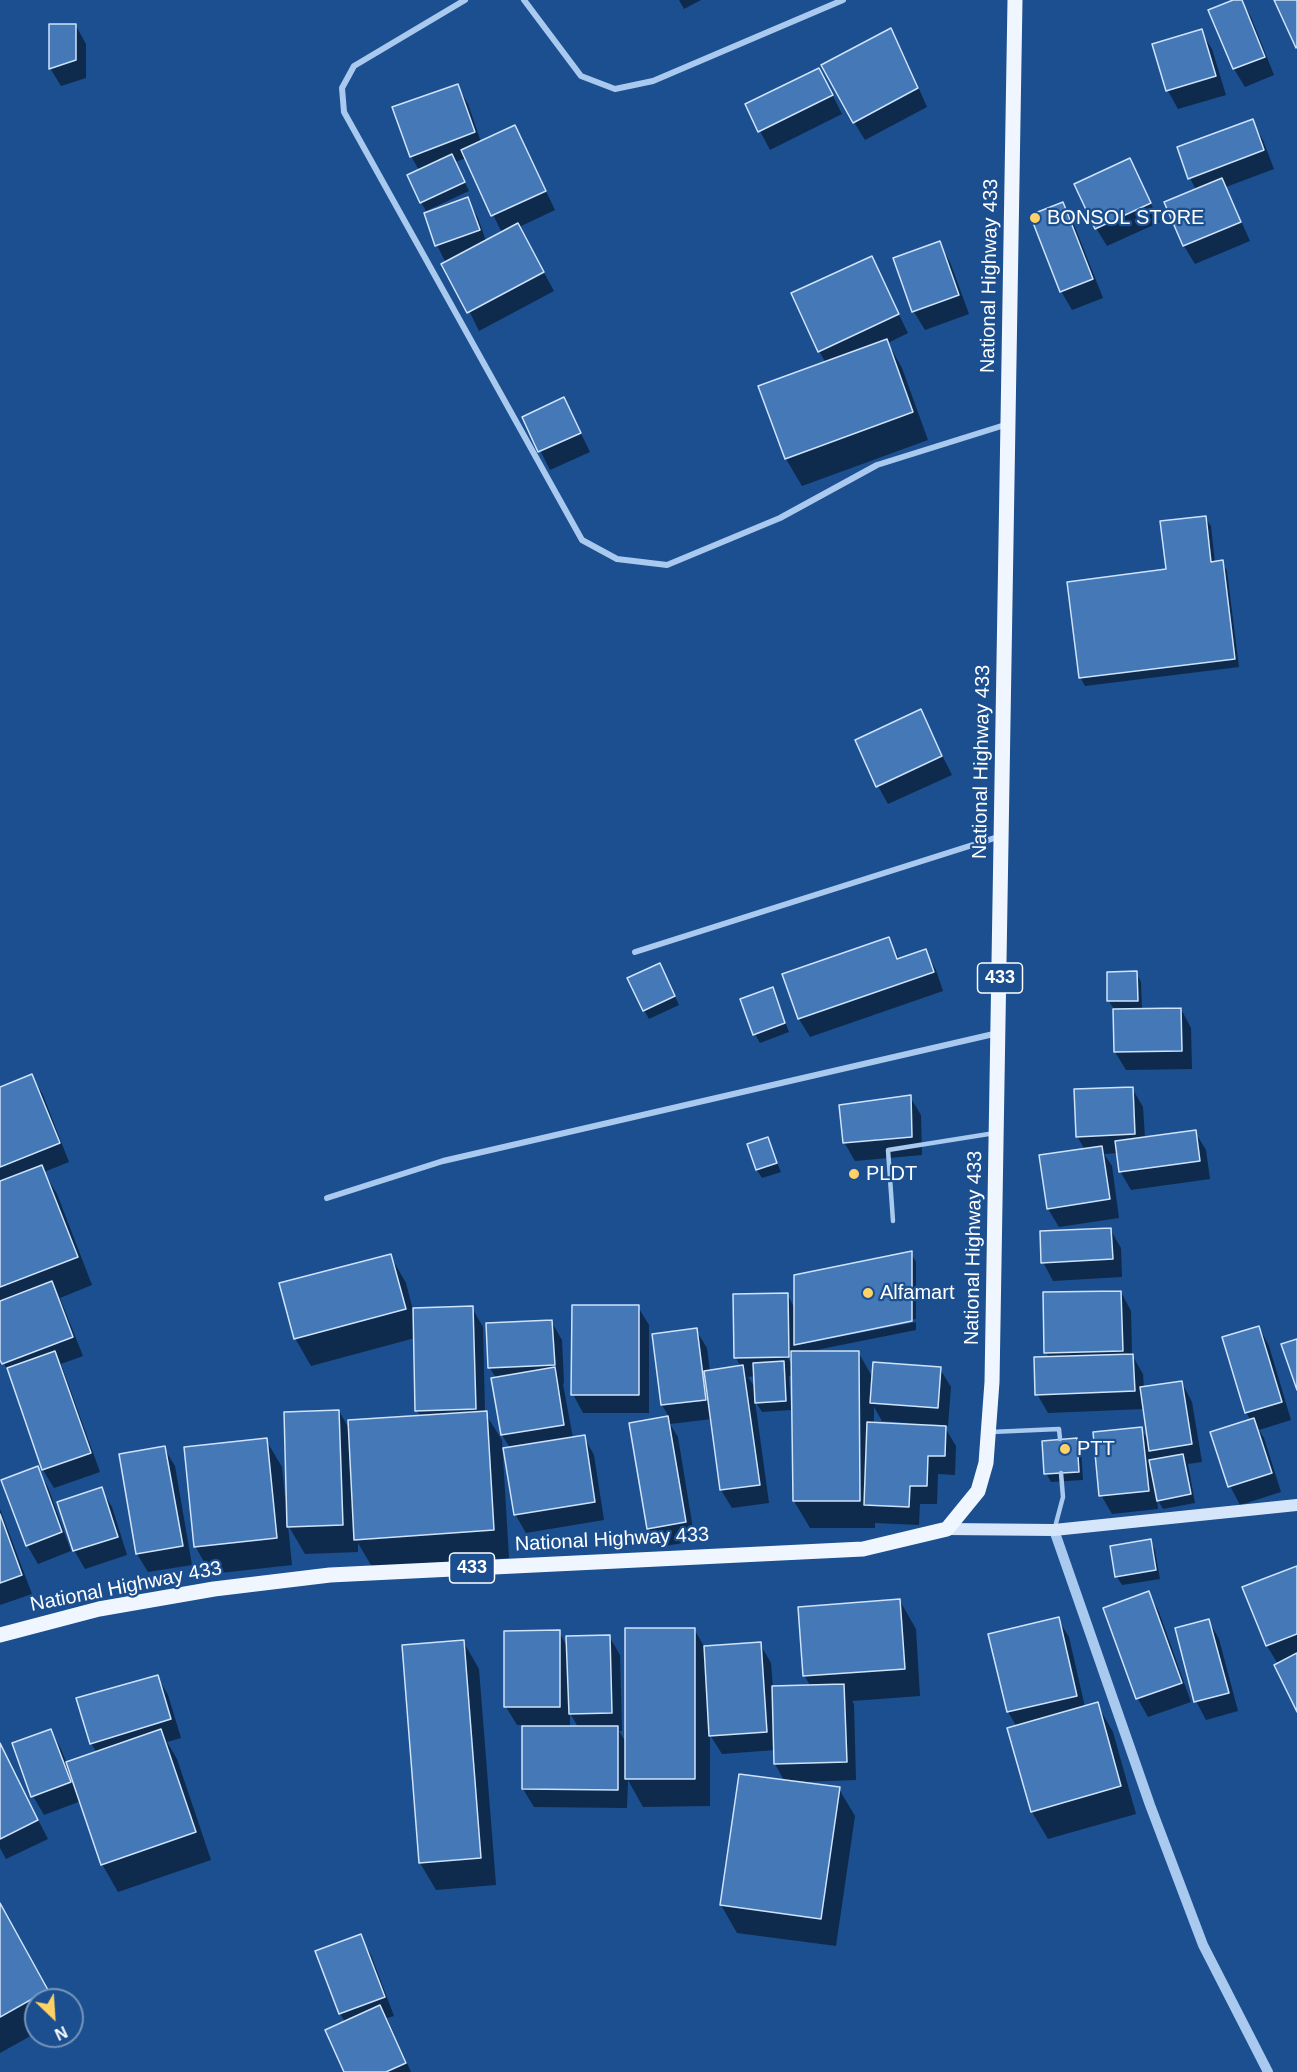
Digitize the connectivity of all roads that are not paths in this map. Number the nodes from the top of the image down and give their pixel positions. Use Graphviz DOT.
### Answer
graph roads {
  1 [pos="465,0"];
  2 [pos="524,0"];
  3 [pos="843,0"];
  4 [pos="1016,0"];
  5 [pos="1009,424"];
  6 [pos="1002,835"];
  7 [pos="635,952"];
  8 [pos="999,1033"];
  9 [pos="997,1133"];
  10 [pos="327,1198"];
  11 [pos="893,1221"];
  12 [pos="988,1432"];
  13 [pos="1060,1439"];
  14 [pos="1061,1473"];
  15 [pos="1297,1505"];
  16 [pos="947,1529"];
  17 [pos="1054,1530"];
  18 [pos="0,1635"];
  19 [pos="1268,2072"];
  1 -- 5 [label="street"];
  2 -- 3 [label="street"];
  4 -- 5 [label="main road, National Highway 433 / 433"];
  5 -- 6 [label="main road, National Highway 433 / 433"];
  6 -- 7 [label="street"];
  6 -- 8 [label="main road, National Highway 433 / 433"];
  8 -- 9 [label="main road, National Highway 433 / 433"];
  8 -- 10 [label="street"];
  9 -- 11 [label="lane"];
  9 -- 12 [label="main road, National Highway 433 / 433"];
  12 -- 13 [label="lane"];
  12 -- 16 [label="main road, National Highway 433 / 433"];
  14 -- 17 [label="lane"];
  15 -- 17 [label="main road"];
  16 -- 17 [label="main road"];
  16 -- 18 [label="main road, National Highway 433 / 433"];
  17 -- 19 [label="street"];
}
